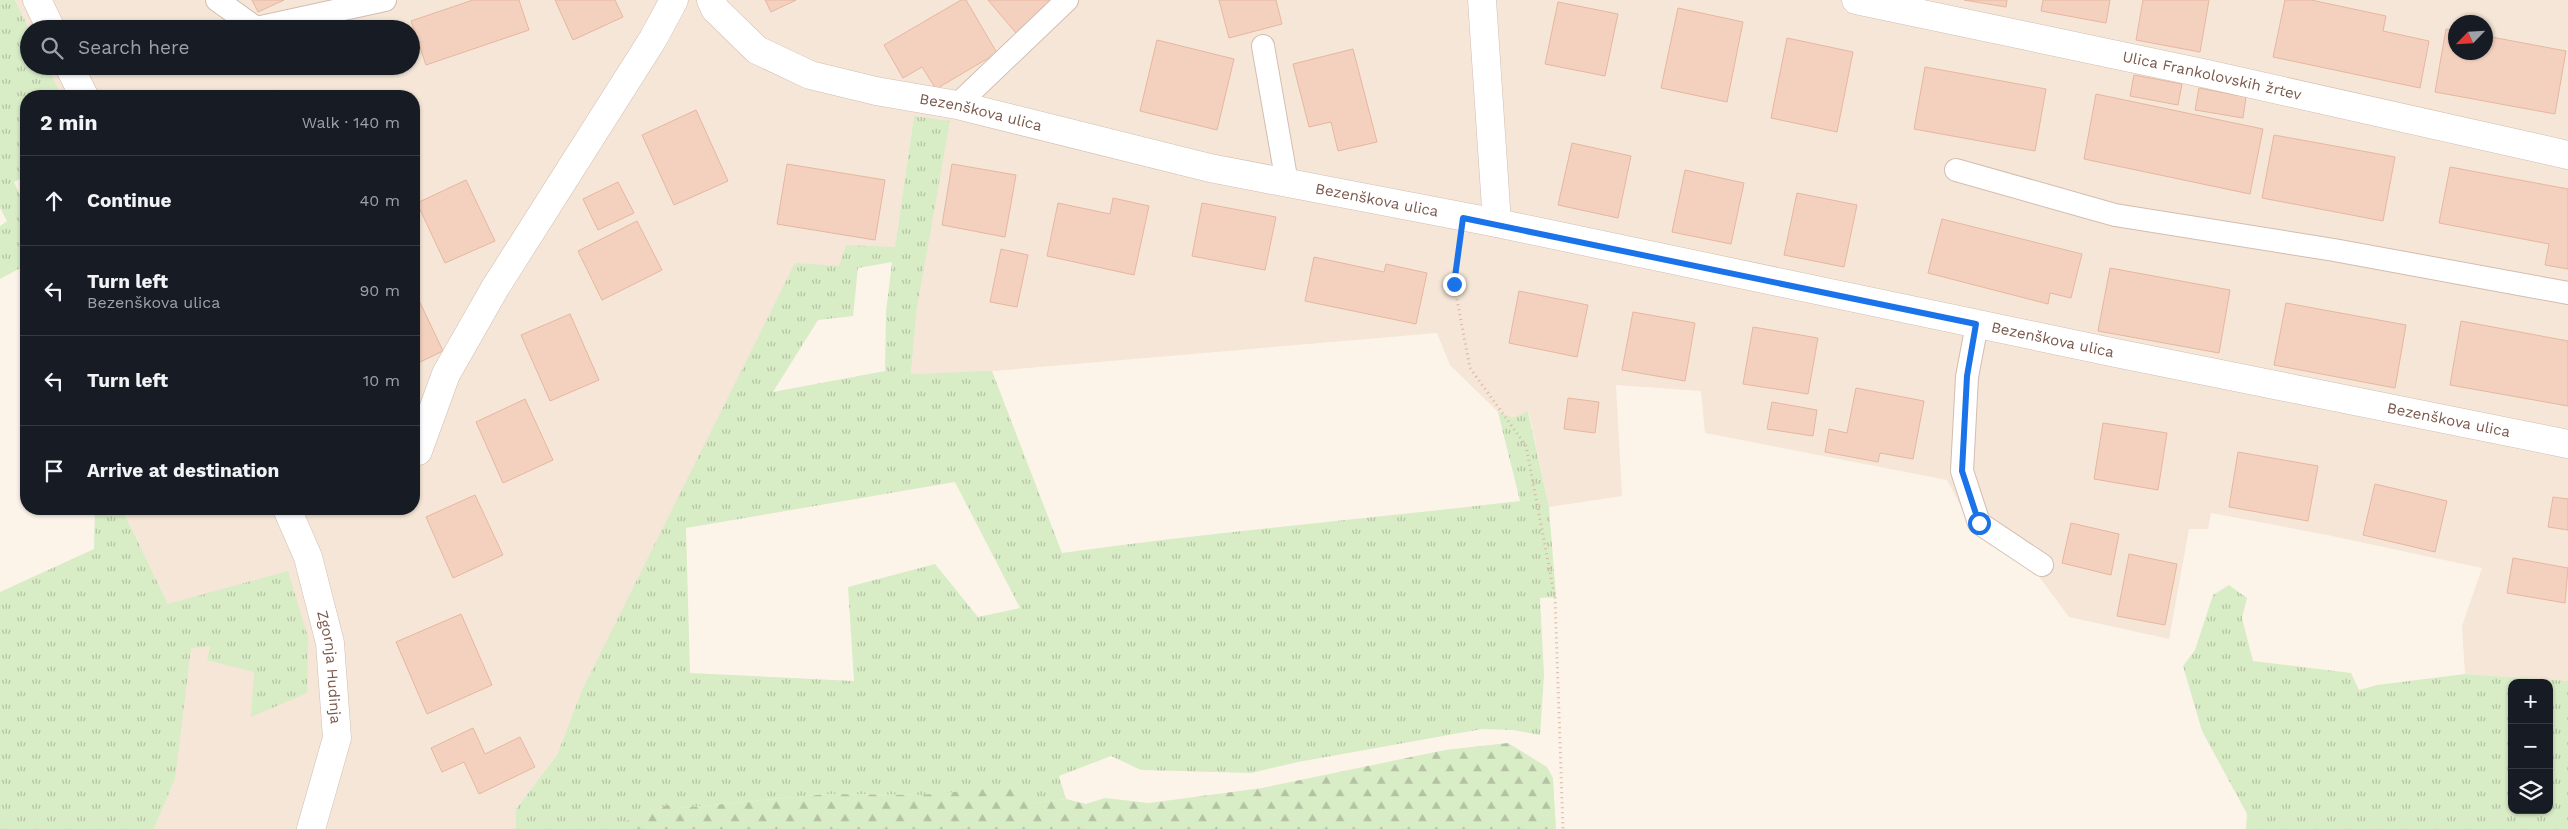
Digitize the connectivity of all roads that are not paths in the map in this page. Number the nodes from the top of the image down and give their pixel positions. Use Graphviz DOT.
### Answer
graph roads {
  1 [pos="37,0"];
  2 [pos="217,0"];
  3 [pos="385,0"];
  4 [pos="674,0"];
  5 [pos="711,0"];
  6 [pos="1067,0"];
  7 [pos="1482,0"];
  8 [pos="1856,0"];
  9 [pos="47,20"];
  10 [pos="245,20"];
  11 [pos="293,20"];
  12 [pos="1263,46"];
  13 [pos="74,75"];
  14 [pos="81,90"];
  15 [pos="957,105"];
  16 [pos="2568,155"];
  17 [pos="1956,170"];
  18 [pos="1287,183"];
  19 [pos="1497,223"];
  20 [pos="2568,293"];
  21 [pos="1976,324"];
  22 [pos="2568,444"];
  23 [pos="420,446"];
  24 [pos="290,515"];
  25 [pos="2042,565"];
  26 [pos="311,829"];
  1 -- 9 [label="street"];
  2 -- 10 [label="lane"];
  3 -- 11 [label="lane"];
  4 -- 23 [label="street"];
  5 -- 15 [label="street, Bezenškova ulica"];
  6 -- 15 [label="lane"];
  7 -- 19 [label="street"];
  8 -- 16 [label="street, Ulica Frankolovskih žrtev"];
  12 -- 18 [label="lane"];
  13 -- 14 [label="street"];
  15 -- 18 [label="street, Bezenškova ulica"];
  17 -- 20 [label="lane"];
  18 -- 19 [label="street, Bezenškova ulica"];
  19 -- 21 [label="street, Bezenškova ulica"];
  21 -- 22 [label="street, Bezenškova ulica"];
  21 -- 25 [label="lane"];
  24 -- 26 [label="street, Zgornja Hudinja"];
}
